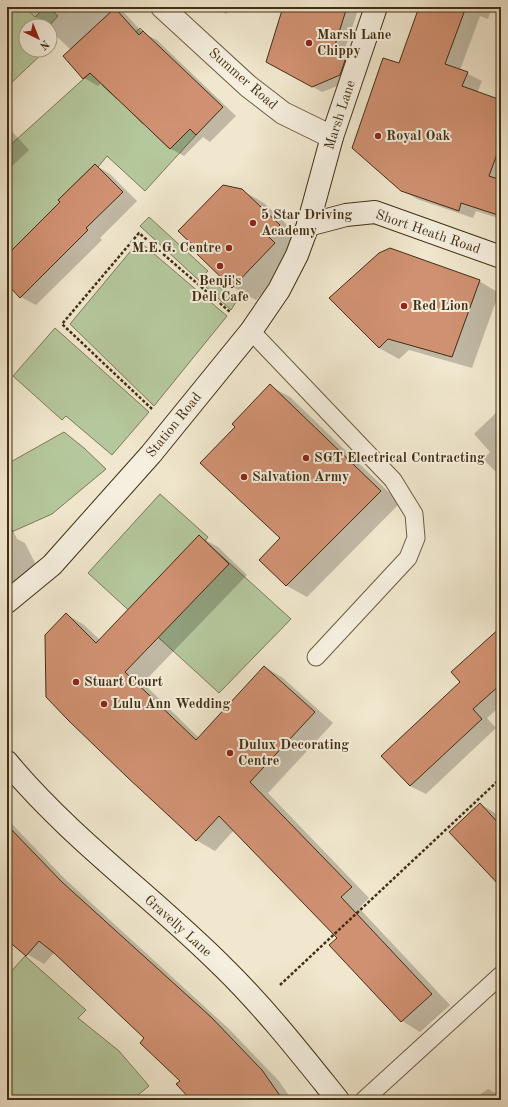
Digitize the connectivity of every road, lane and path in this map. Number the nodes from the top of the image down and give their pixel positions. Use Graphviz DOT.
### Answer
graph roads {
  1 [pos="162,7"];
  2 [pos="376,7"];
  3 [pos="332,137"];
  4 [pos="308,225"];
  5 [pos="501,257"];
  6 [pos="251,331"];
  7 [pos="172,428"];
  8 [pos="7,602"];
  9 [pos="316,657"];
  10 [pos="7,762"];
  11 [pos="501,778"];
  12 [pos="501,975"];
  13 [pos="259,1004"];
  14 [pos="338,1100"];
  15 [pos="364,1100"];
  1 -- 3 [label="main road, Summer Road"];
  2 -- 3 [label="main road, Marsh Lane"];
  3 -- 4 [label="main road, Marsh Lane"];
  4 -- 5 [label="main road, Short Heath Road"];
  4 -- 6 [label="main road, Station Road"];
  6 -- 7 [label="main road, Station Road"];
  6 -- 7 [label="path"];
  6 -- 9 [label="lane"];
  7 -- 8 [label="main road, Station Road"];
  10 -- 13 [label="main road, Gravelly Lane"];
  11 -- 13 [label="path"];
  12 -- 15 [label="lane"];
  13 -- 14 [label="main road, Gravelly Lane"];
}
